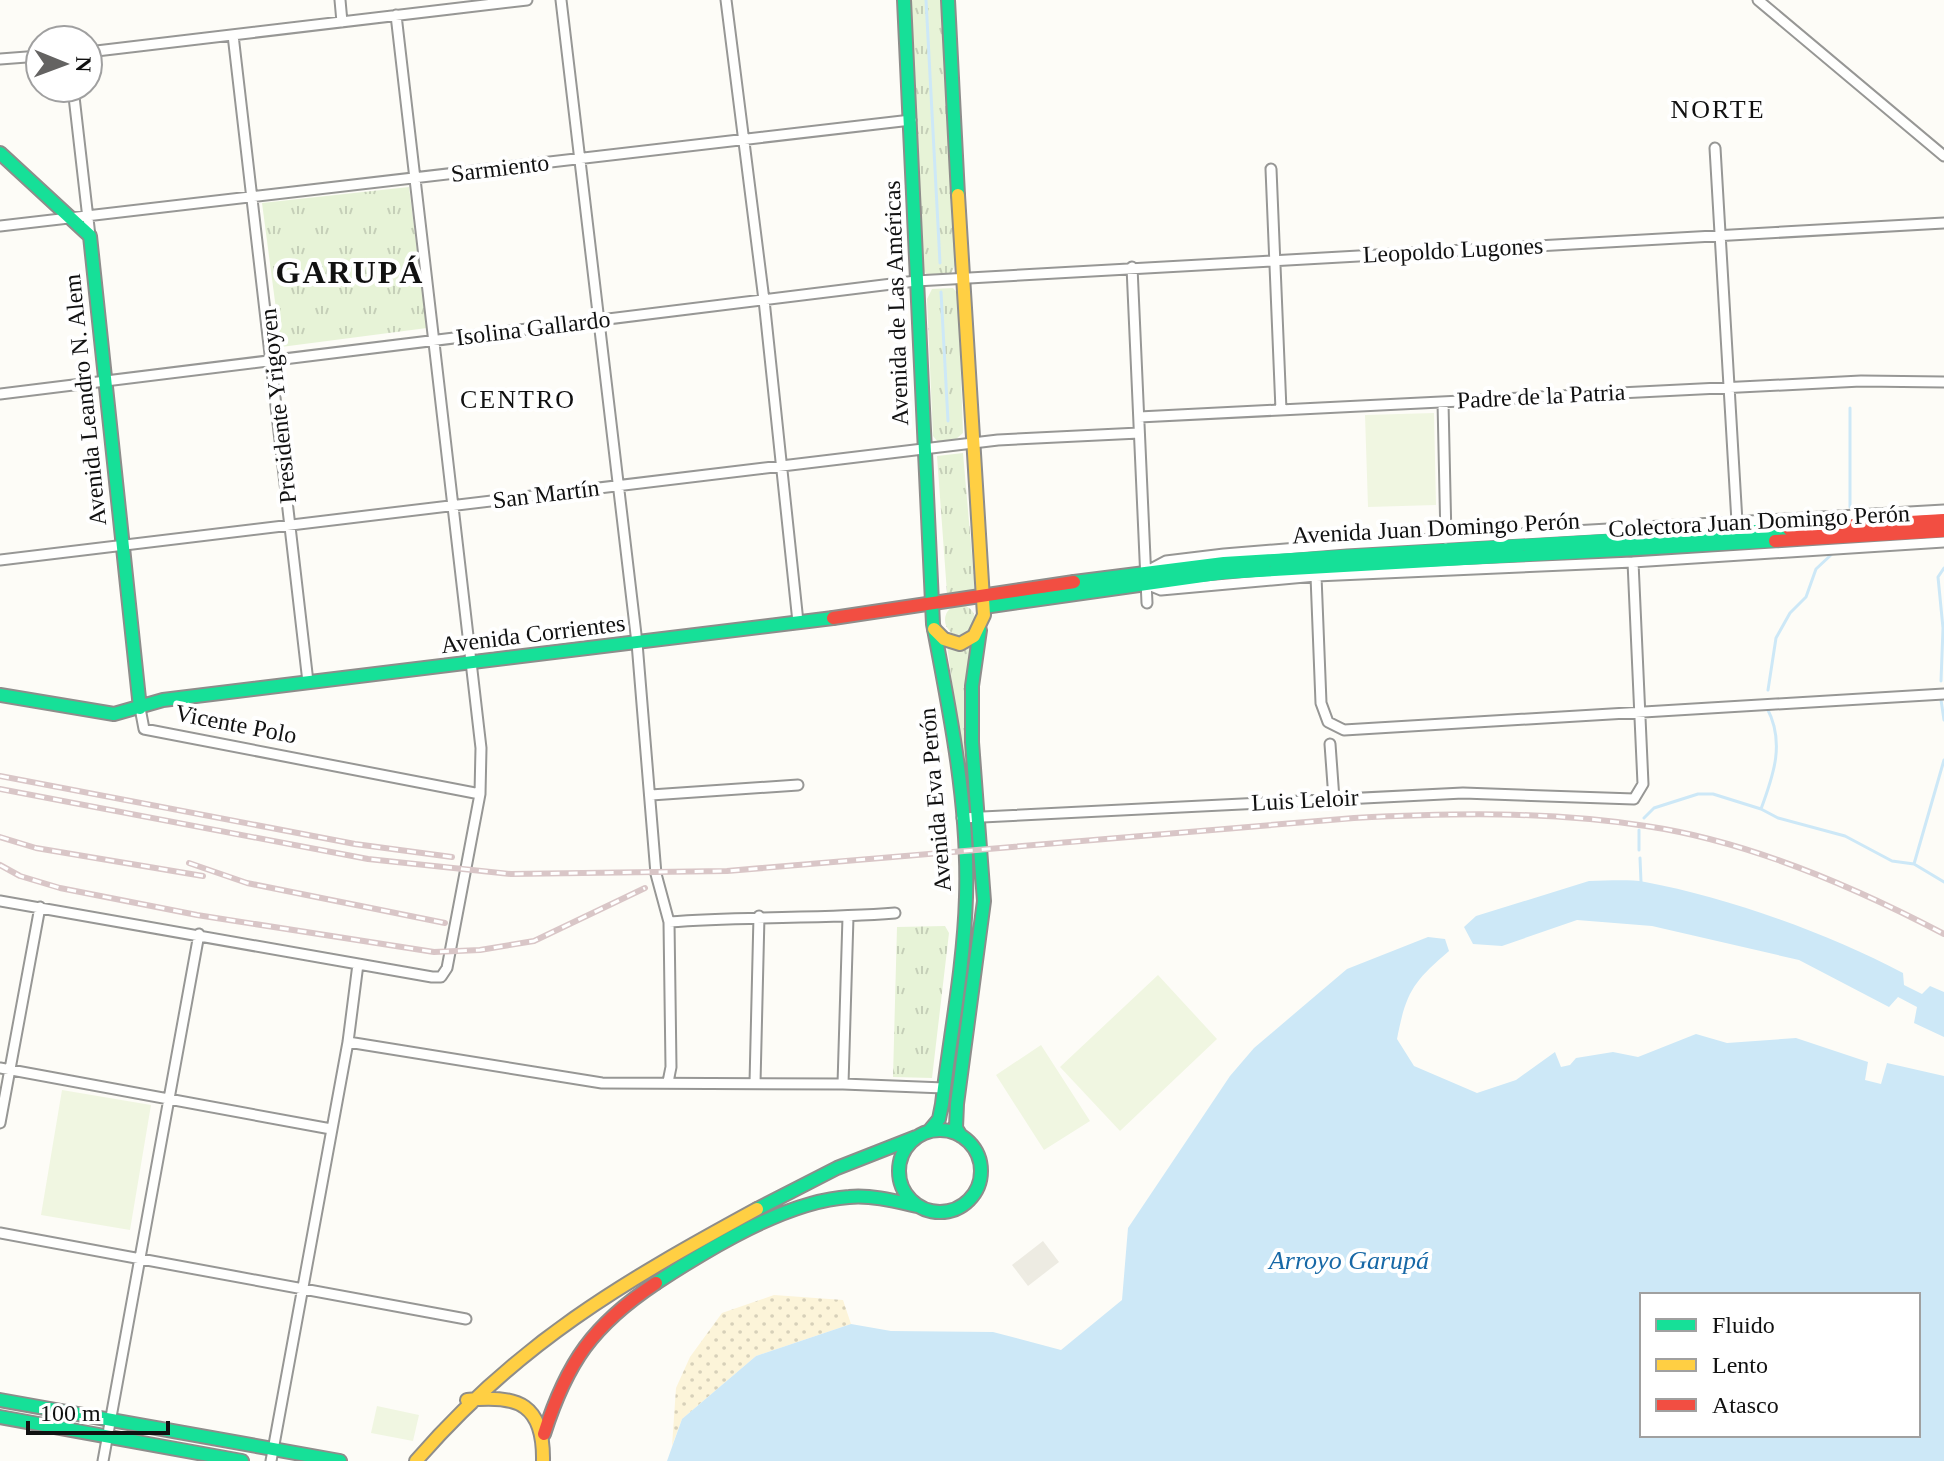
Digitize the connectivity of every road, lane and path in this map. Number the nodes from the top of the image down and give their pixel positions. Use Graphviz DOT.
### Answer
graph roads {
  1 [pos="340,0"];
  2 [pos="518,0"];
  3 [pos="527,0"];
  4 [pos="561,0"];
  5 [pos="726,0"];
  6 [pos="904,0"];
  7 [pos="948,0"];
  8 [pos="1758,0"];
  9 [pos="396,15"];
  10 [pos="342,22"];
  11 [pos="233,35"];
  12 [pos="104,50"];
  13 [pos="24,57"];
  14 [pos="0,59"];
  15 [pos="75,104"];
  16 [pos="911,120"];
  17 [pos="742,140"];
  18 [pos="1715,148"];
  19 [pos="0,153"];
  20 [pos="1944,156"];
  21 [pos="580,159"];
  22 [pos="1271,169"];
  23 [pos="415,178"];
  24 [pos="253,194"];
  25 [pos="87,215"];
  26 [pos="69,217"];
  27 [pos="1944,223"];
  28 [pos="0,226"];
  29 [pos="90,236"];
  30 [pos="1718,236"];
  31 [pos="1276,259"];
  32 [pos="1132,267"];
  33 [pos="962,277"];
  34 [pos="916,281"];
  35 [pos="764,300"];
  36 [pos="598,319"];
  37 [pos="435,340"];
  38 [pos="273,359"];
  39 [pos="105,382"];
  40 [pos="1944,382"];
  41 [pos="1730,387"];
  42 [pos="0,394"];
  43 [pos="1443,402"];
  44 [pos="1281,410"];
  45 [pos="1139,417"];
  46 [pos="1139,433"];
  47 [pos="971,444"];
  48 [pos="925,449"];
  49 [pos="781,466"];
  50 [pos="618,486"];
  51 [pos="454,505"];
  52 [pos="1944,510"];
  53 [pos="1944,520"];
  54 [pos="1737,522"];
  55 [pos="291,524"];
  56 [pos="1944,531"];
  57 [pos="1446,539"];
  58 [pos="1944,542"];
  59 [pos="122,545"];
  60 [pos="0,560"];
  61 [pos="1633,562"];
  62 [pos="1316,576"];
  63 [pos="1146,578"];
  64 [pos="983,602"];
  65 [pos="1147,603"];
  66 [pos="932,604"];
  67 [pos="798,622"];
  68 [pos="981,627"];
  69 [pos="934,629"];
  70 [pos="637,643"];
  71 [pos="473,663"];
  72 [pos="308,682"];
  73 [pos="1944,694"];
  74 [pos="0,695"];
  75 [pos="140,708"];
  76 [pos="1640,712"];
  77 [pos="1330,744"];
  78 [pos="798,785"];
  79 [pos="480,794"];
  80 [pos="651,795"];
  81 [pos="1334,799"];
  82 [pos="976,816"];
  83 [pos="962,818"];
  84 [pos="0,901"];
  85 [pos="40,907"];
  86 [pos="895,913"];
  87 [pos="759,916"];
  88 [pos="848,917"];
  89 [pos="669,922"];
  90 [pos="199,934"];
  91 [pos="358,964"];
  92 [pos="348,1042"];
  93 [pos="5,1069"];
  94 [pos="668,1082"];
  95 [pos="755,1083"];
  96 [pos="843,1084"];
  97 [pos="944,1088"];
  98 [pos="168,1099"];
  99 [pos="0,1123"];
  100 [pos="331,1129"];
  101 [pos="929,1131"];
  102 [pos="961,1136"];
  103 [pos="916,1137"];
  104 [pos="917,1206"];
  105 [pos="0,1233"];
  106 [pos="140,1259"];
  107 [pos="303,1289"];
  108 [pos="466,1319"];
  109 [pos="0,1400"];
  110 [pos="467,1400"];
  111 [pos="0,1417"];
  112 [pos="111,1421"];
  113 [pos="544,1434"];
  114 [pos="108,1436"];
  115 [pos="272,1456"];
  116 [pos="103,1461"];
  117 [pos="242,1461"];
  118 [pos="340,1461"];
  119 [pos="416,1461"];
  120 [pos="543,1461"];
  1 -- 10 [label="street"];
  2 -- 3 [label="street"];
  2 -- 9 [label="street"];
  4 -- 21 [label="street"];
  5 -- 17 [label="street"];
  6 -- 16 [label="main road, Avenida de Las Américas"];
  7 -- 33 [label="main road"];
  8 -- 20 [label="street"];
  9 -- 10 [label="street"];
  9 -- 23 [label="street"];
  10 -- 11 [label="street"];
  11 -- 12 [label="street"];
  11 -- 24 [label="street, Presidente Yrigoyen"];
  13 -- 14 [label="street"];
  15 -- 25 [label="street, Avenida Leandro N. Alem"];
  16 -- 17 [label="street, Sarmiento"];
  16 -- 34 [label="main road, Avenida de Las Américas"];
  17 -- 21 [label="street, Sarmiento"];
  17 -- 35 [label="street"];
  18 -- 30 [label="street"];
  19 -- 26 [label="main road"];
  21 -- 23 [label="street, Sarmiento"];
  21 -- 36 [label="street"];
  22 -- 31 [label="street"];
  23 -- 24 [label="street, Sarmiento"];
  23 -- 37 [label="street"];
  24 -- 25 [label="street, Sarmiento"];
  24 -- 38 [label="street, Presidente Yrigoyen"];
  25 -- 26 [label="street, Sarmiento"];
  25 -- 29 [label="street, Avenida Leandro N. Alem"];
  26 -- 28 [label="street, Sarmiento"];
  26 -- 29 [label="main road"];
  27 -- 30 [label="street, Leopoldo Lugones"];
  29 -- 39 [label="main road, Avenida Leandro N. Alem"];
  30 -- 31 [label="street, Leopoldo Lugones"];
  30 -- 41 [label="street"];
  31 -- 32 [label="street, Leopoldo Lugones"];
  31 -- 44 [label="street"];
  32 -- 33 [label="street, Leopoldo Lugones"];
  32 -- 45 [label="street"];
  33 -- 34 [label="street, Isolina Gallardo"];
  33 -- 47 [label="main road"];
  34 -- 35 [label="street, Isolina Gallardo"];
  34 -- 48 [label="main road, Avenida de Las Américas"];
  35 -- 36 [label="street, Isolina Gallardo"];
  35 -- 49 [label="street"];
  36 -- 37 [label="street, Isolina Gallardo"];
  36 -- 50 [label="street"];
  37 -- 38 [label="street, Isolina Gallardo"];
  37 -- 51 [label="street"];
  38 -- 39 [label="street, Isolina Gallardo"];
  38 -- 55 [label="street, Presidente Yrigoyen"];
  39 -- 42 [label="street, Isolina Gallardo"];
  39 -- 59 [label="main road, Avenida Leandro N. Alem"];
  40 -- 41 [label="street, Padre de la Patria"];
  41 -- 43 [label="street, Padre de la Patria"];
  41 -- 54 [label="street"];
  43 -- 44 [label="street, Padre de la Patria"];
  43 -- 57 [label="street"];
  44 -- 45 [label="street, Padre de la Patria"];
  45 -- 46 [label="street"];
  46 -- 47 [label="street"];
  46 -- 63 [label="street"];
  47 -- 48 [label="street, San Martín"];
  47 -- 64 [label="main road"];
  48 -- 49 [label="street, San Martín"];
  48 -- 66 [label="main road, Avenida de Las Américas"];
  49 -- 50 [label="street, San Martín"];
  49 -- 67 [label="street"];
  50 -- 51 [label="street, San Martín"];
  50 -- 70 [label="street"];
  51 -- 55 [label="street, San Martín"];
  51 -- 71 [label="street"];
  52 -- 54 [label="street, Colectora Juan Domingo Perón"];
  53 -- 63 [label="main road, Avenida Juan Domingo Perón"];
  54 -- 57 [label="street, Colectora Juan Domingo Perón"];
  55 -- 59 [label="street, San Martín"];
  55 -- 72 [label="street, Presidente Yrigoyen"];
  56 -- 63 [label="main road, Avenida Juan Domingo Perón"];
  57 -- 63 [label="street, Colectora Juan Domingo Perón"];
  58 -- 61 [label="street, Colectora Juan Domingo Perón"];
  59 -- 60 [label="street, San Martín"];
  59 -- 75 [label="main road, Avenida Leandro N. Alem"];
  61 -- 62 [label="street, Colectora Juan Domingo Perón"];
  61 -- 76 [label="street"];
  62 -- 63 [label="street, Colectora Juan Domingo Perón"];
  62 -- 76 [label="street"];
  63 -- 64 [label="main road, Avenida Juan Domingo Perón"];
  63 -- 65 [label="street"];
  64 -- 66 [label="main road, Avenida Juan Domingo Perón"];
  64 -- 68 [label="main road, Avenida Eva Perón"];
  66 -- 67 [label="main road, Avenida Corrientes"];
  66 -- 69 [label="main road, Avenida Eva Perón"];
  67 -- 70 [label="main road, Avenida Corrientes"];
  68 -- 69 [label="main road"];
  68 -- 82 [label="main road, Avenida Eva Perón"];
  69 -- 83 [label="main road, Avenida Eva Perón"];
  70 -- 71 [label="main road, Avenida Corrientes"];
  70 -- 80 [label="street"];
  71 -- 72 [label="main road, Avenida Corrientes"];
  71 -- 79 [label="street"];
  72 -- 75 [label="main road, Avenida Corrientes"];
  73 -- 76 [label="street"];
  74 -- 75 [label="main road, Vicente Polo"];
  75 -- 79 [label="street, Vicente Polo"];
  76 -- 81 [label="street, Luis Leloir"];
  77 -- 81 [label="street"];
  78 -- 80 [label="street"];
  79 -- 91 [label="street"];
  80 -- 89 [label="street"];
  81 -- 82 [label="street, Luis Leloir"];
  82 -- 83 [label="street, Luis Leloir"];
  82 -- 102 [label="main road, Avenida Eva Perón"];
  83 -- 97 [label="main road, Avenida Eva Perón"];
  84 -- 85 [label="street"];
  85 -- 90 [label="street"];
  85 -- 93 [label="street"];
  86 -- 88 [label="street"];
  87 -- 88 [label="street"];
  87 -- 89 [label="street"];
  87 -- 95 [label="street"];
  88 -- 96 [label="street"];
  89 -- 94 [label="street"];
  90 -- 91 [label="street"];
  90 -- 98 [label="street"];
  91 -- 92 [label="street"];
  92 -- 94 [label="street"];
  92 -- 100 [label="street"];
  93 -- 98 [label="street"];
  93 -- 99 [label="street"];
  94 -- 95 [label="street"];
  95 -- 96 [label="street"];
  96 -- 97 [label="street"];
  97 -- 101 [label="main road, Avenida Eva Perón"];
  98 -- 100 [label="street"];
  98 -- 106 [label="street"];
  100 -- 107 [label="street"];
  101 -- 102 [label="main road"];
  101 -- 103 [label="main road"];
  102 -- 104 [label="main road"];
  103 -- 104 [label="main road"];
  103 -- 110 [label="main road"];
  104 -- 113 [label="main road"];
  105 -- 106 [label="street"];
  106 -- 107 [label="street"];
  106 -- 112 [label="street"];
  107 -- 108 [label="street"];
  107 -- 115 [label="street"];
  109 -- 112 [label="main road"];
  110 -- 113 [label="main road"];
  110 -- 119 [label="main road"];
  111 -- 114 [label="main road"];
  112 -- 114 [label="street"];
  112 -- 115 [label="main road"];
  113 -- 120 [label="main road"];
  114 -- 116 [label="street"];
  114 -- 117 [label="main road"];
  115 -- 118 [label="main road"];
}
